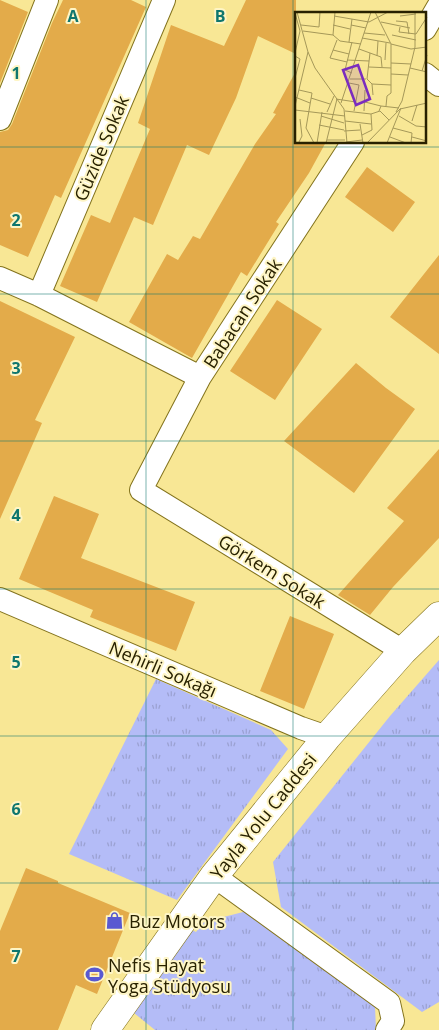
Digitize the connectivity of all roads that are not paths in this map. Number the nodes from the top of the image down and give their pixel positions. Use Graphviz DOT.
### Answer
graph roads {
  1 [pos="47,0"];
  2 [pos="164,0"];
  3 [pos="439,5"];
  4 [pos="426,26"];
  5 [pos="426,75"];
  6 [pos="439,84"];
  7 [pos="0,119"];
  8 [pos="352,144"];
  9 [pos="0,278"];
  10 [pos="39,295"];
  11 [pos="200,378"];
  12 [pos="142,490"];
  13 [pos="0,599"];
  14 [pos="439,616"];
  15 [pos="403,651"];
  16 [pos="327,737"];
  17 [pos="214,876"];
  18 [pos="106,1030"];
  19 [pos="387,1030"];
  1 -- 7 [label="street"];
  2 -- 10 [label="street, Güzide Sokak"];
  3 -- 4 [label="street"];
  5 -- 6 [label="street"];
  8 -- 11 [label="street, Babacan Sokak"];
  9 -- 10 [label="street"];
  10 -- 11 [label="street"];
  11 -- 12 [label="street, Babacan Sokak"];
  12 -- 15 [label="street, Görkem Sokak"];
  13 -- 16 [label="street, Nehirli Sokağı"];
  14 -- 15 [label="street, Yayla Yolu Caddesi"];
  15 -- 16 [label="street, Yayla Yolu Caddesi"];
  16 -- 17 [label="street, Yayla Yolu Caddesi"];
  17 -- 18 [label="street, Yayla Yolu Caddesi"];
  17 -- 19 [label="street"];
}
